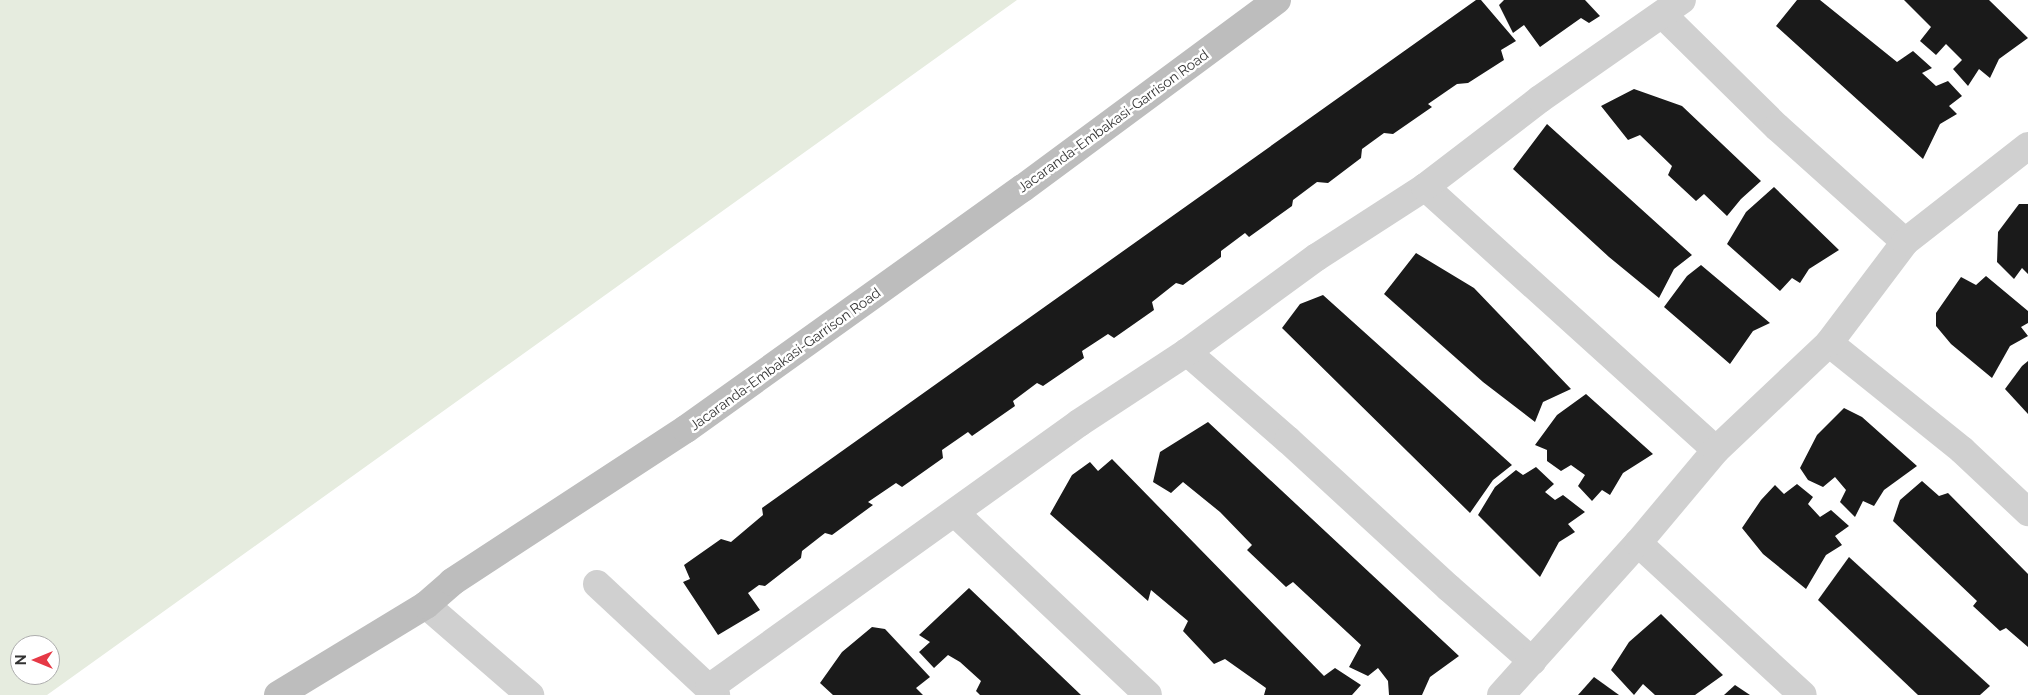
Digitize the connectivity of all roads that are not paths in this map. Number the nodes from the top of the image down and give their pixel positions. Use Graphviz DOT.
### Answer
graph roads {
  1 [pos="1277,0"];
  2 [pos="1673,8"];
  3 [pos="2028,146"];
  4 [pos="1425,187"];
  5 [pos="1905,242"];
  6 [pos="1829,343"];
  7 [pos="1187,352"];
  8 [pos="1716,450"];
  9 [pos="2028,512"];
  10 [pos="955,513"];
  11 [pos="1638,544"];
  12 [pos="597,584"];
  13 [pos="426,605"];
  14 [pos="1532,661"];
  15 [pos="713,691"];
  16 [pos="278,695"];
  17 [pos="530,695"];
  18 [pos="1148,695"];
  19 [pos="1502,695"];
  20 [pos="1803,695"];
  1 -- 13 [label="street, Jacaranda-Embakasi-Garrison Road"];
  2 -- 4 [label="street"];
  2 -- 5 [label="street"];
  3 -- 5 [label="street"];
  4 -- 7 [label="street"];
  4 -- 8 [label="street"];
  5 -- 6 [label="street"];
  6 -- 8 [label="street"];
  6 -- 9 [label="street"];
  7 -- 10 [label="street"];
  7 -- 14 [label="street"];
  8 -- 11 [label="street"];
  10 -- 15 [label="street"];
  10 -- 18 [label="street"];
  11 -- 14 [label="street"];
  11 -- 20 [label="street"];
  12 -- 15 [label="street"];
  13 -- 16 [label="street, Jacaranda-Embakasi-Garrison Road"];
  13 -- 17 [label="street"];
  14 -- 19 [label="street"];
}
